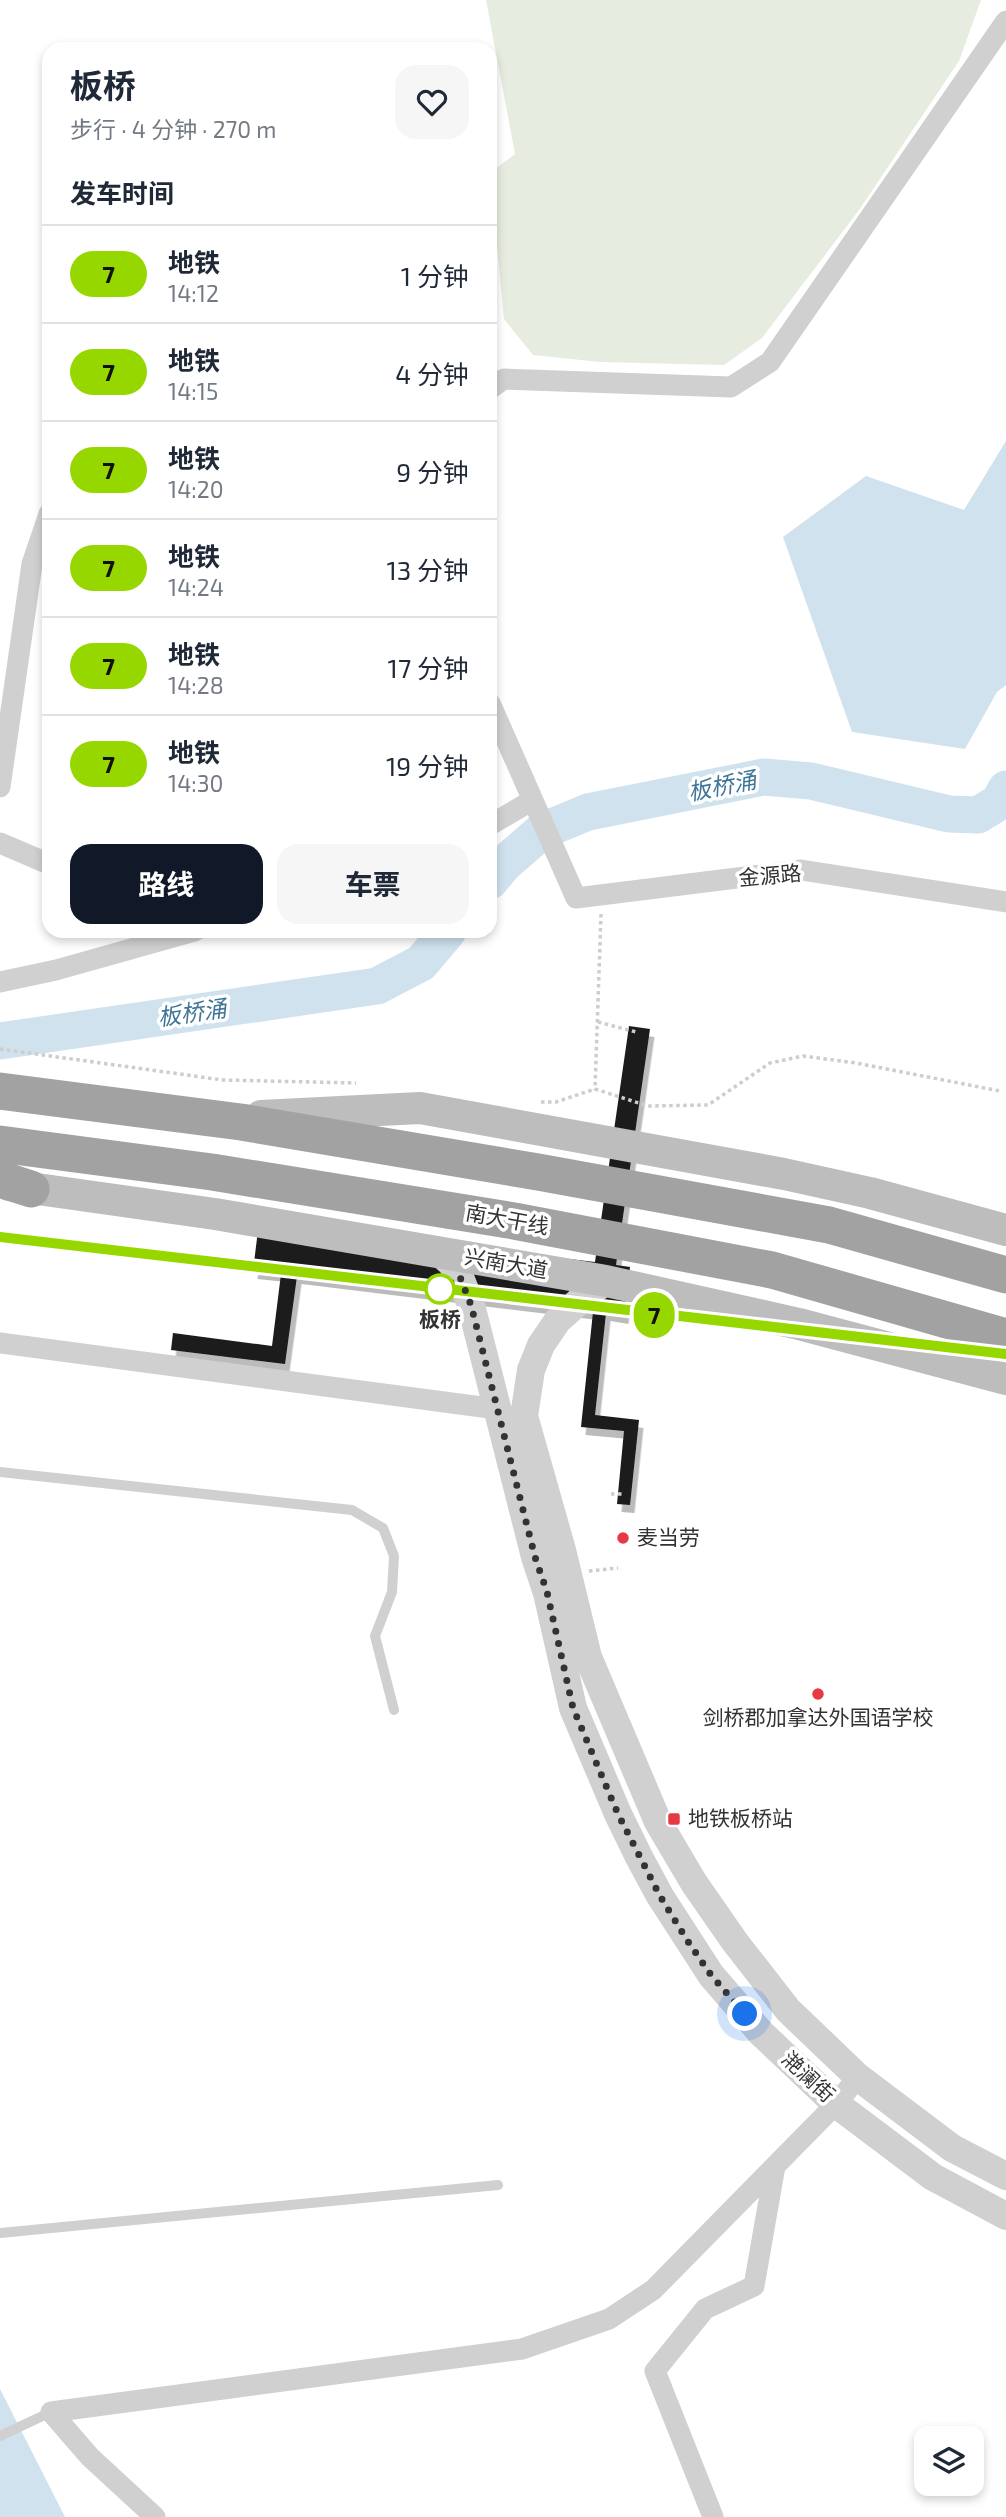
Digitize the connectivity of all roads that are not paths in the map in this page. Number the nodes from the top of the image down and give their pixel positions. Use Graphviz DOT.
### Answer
graph roads {
  1 [pos="1006,21"];
  2 [pos="497,384"];
  3 [pos="42,535"];
  4 [pos="497,721"];
  5 [pos="0,787"];
  6 [pos="531,801"];
  7 [pos="497,821"];
  8 [pos="0,843"];
  9 [pos="42,861"];
  10 [pos="1006,902"];
  11 [pos="170,938"];
  12 [pos="0,982"];
  13 [pos="0,1091"];
  14 [pos="215,1118"];
  15 [pos="0,1144"];
  16 [pos="10,1184"];
  17 [pos="1006,1230"];
  18 [pos="439,1252"];
  19 [pos="1006,1275"];
  20 [pos="606,1281"];
  21 [pos="1006,1337"];
  22 [pos="0,1343"];
  23 [pos="1006,1379"];
  24 [pos="497,1409"];
  25 [pos="0,1472"];
  26 [pos="549,1554"];
  27 [pos="394,1710"];
  28 [pos="632,1759"];
  29 [pos="601,1773"];
  30 [pos="858,2077"];
  31 [pos="835,2104"];
  32 [pos="775,2165"];
  33 [pos="1003,2171"];
  34 [pos="498,2185"];
  35 [pos="970,2197"];
  36 [pos="1006,2216"];
  37 [pos="0,2233"];
  38 [pos="51,2412"];
  39 [pos="0,2436"];
  40 [pos="155,2517"];
  41 [pos="713,2517"];
  1 -- 2 [label="street"];
  3 -- 5 [label="street"];
  4 -- 6 [label="street"];
  6 -- 7 [label="street"];
  6 -- 10 [label="street, 金源路"];
  8 -- 9 [label="street"];
  11 -- 12 [label="street"];
  13 -- 14 [label="highway"];
  14 -- 17 [label="main road"];
  14 -- 19 [label="highway"];
  15 -- 21 [label="highway, 南大干线"];
  16 -- 18 [label="main road, 兴南大道"];
  18 -- 20 [label="main road, 兴南大道"];
  18 -- 24 [label="street"];
  20 -- 23 [label="main road, 兴南大道"];
  20 -- 26 [label="street"];
  22 -- 24 [label="street"];
  24 -- 26 [label="street"];
  25 -- 27 [label="lane"];
  26 -- 28 [label="street, 滟澜街"];
  26 -- 29 [label="street, 滟澜街"];
  28 -- 29 [label="street"];
  28 -- 30 [label="street, 滟澜街"];
  29 -- 31 [label="street, 滟澜街"];
  30 -- 31 [label="street"];
  30 -- 33 [label="street, 滟澜街"];
  31 -- 32 [label="street"];
  31 -- 35 [label="street, 滟澜街"];
  32 -- 38 [label="street"];
  32 -- 41 [label="street"];
  33 -- 35 [label="street"];
  34 -- 37 [label="lane"];
  35 -- 36 [label="street, 滟澜街"];
  38 -- 39 [label="lane"];
  38 -- 40 [label="street"];
}
